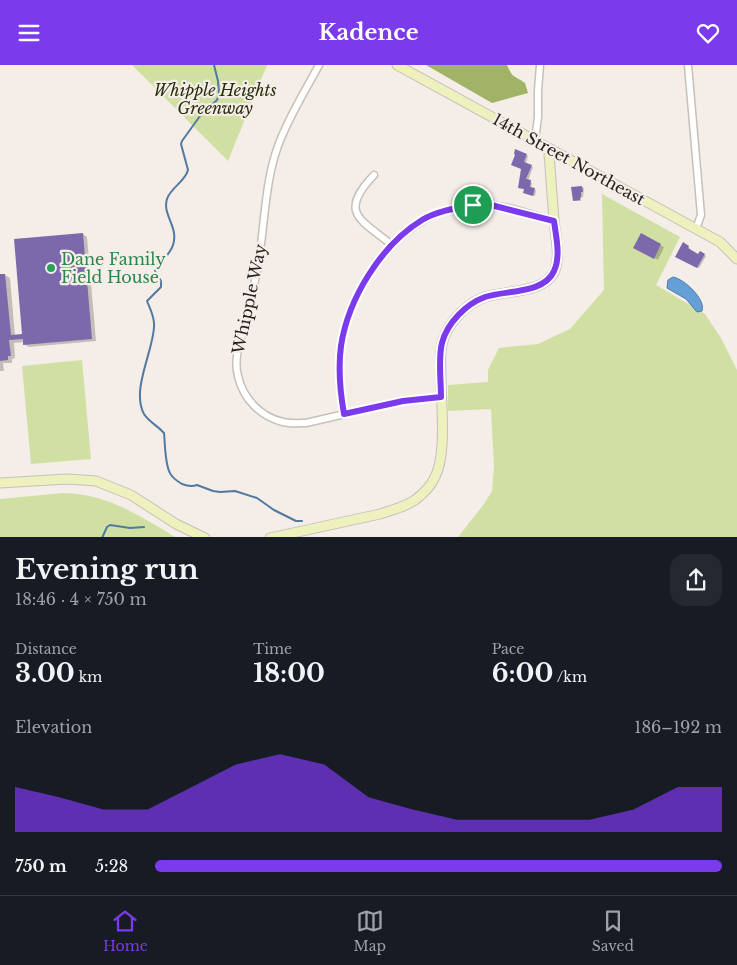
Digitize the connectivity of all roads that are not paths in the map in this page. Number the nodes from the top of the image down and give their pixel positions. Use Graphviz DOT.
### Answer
graph roads {
  1 [pos="319,65"];
  2 [pos="397,65"];
  3 [pos="540,65"];
  4 [pos="688,65"];
  5 [pos="535,140"];
  6 [pos="551,149"];
  7 [pos="374,175"];
  8 [pos="554,221"];
  9 [pos="696,229"];
  10 [pos="392,245"];
  11 [pos="737,259"];
  12 [pos="441,397"];
  13 [pos="344,414"];
  14 [pos="0,483"];
  15 [pos="205,537"];
  16 [pos="270,537"];
  1 -- 13 [label="street, Whipple Way"];
  2 -- 5 [label="street, 14th Street Northeast"];
  3 -- 5 [label="street"];
  4 -- 9 [label="street"];
  5 -- 6 [label="street, 14th Street Northeast"];
  6 -- 8 [label="street"];
  6 -- 9 [label="street, 14th Street Northeast"];
  7 -- 10 [label="street"];
  8 -- 10 [label="street"];
  8 -- 12 [label="street"];
  9 -- 11 [label="street, 14th Street Northeast"];
  10 -- 13 [label="street"];
  12 -- 13 [label="street, Whipple Way"];
  12 -- 16 [label="street"];
  14 -- 15 [label="street"];
}
